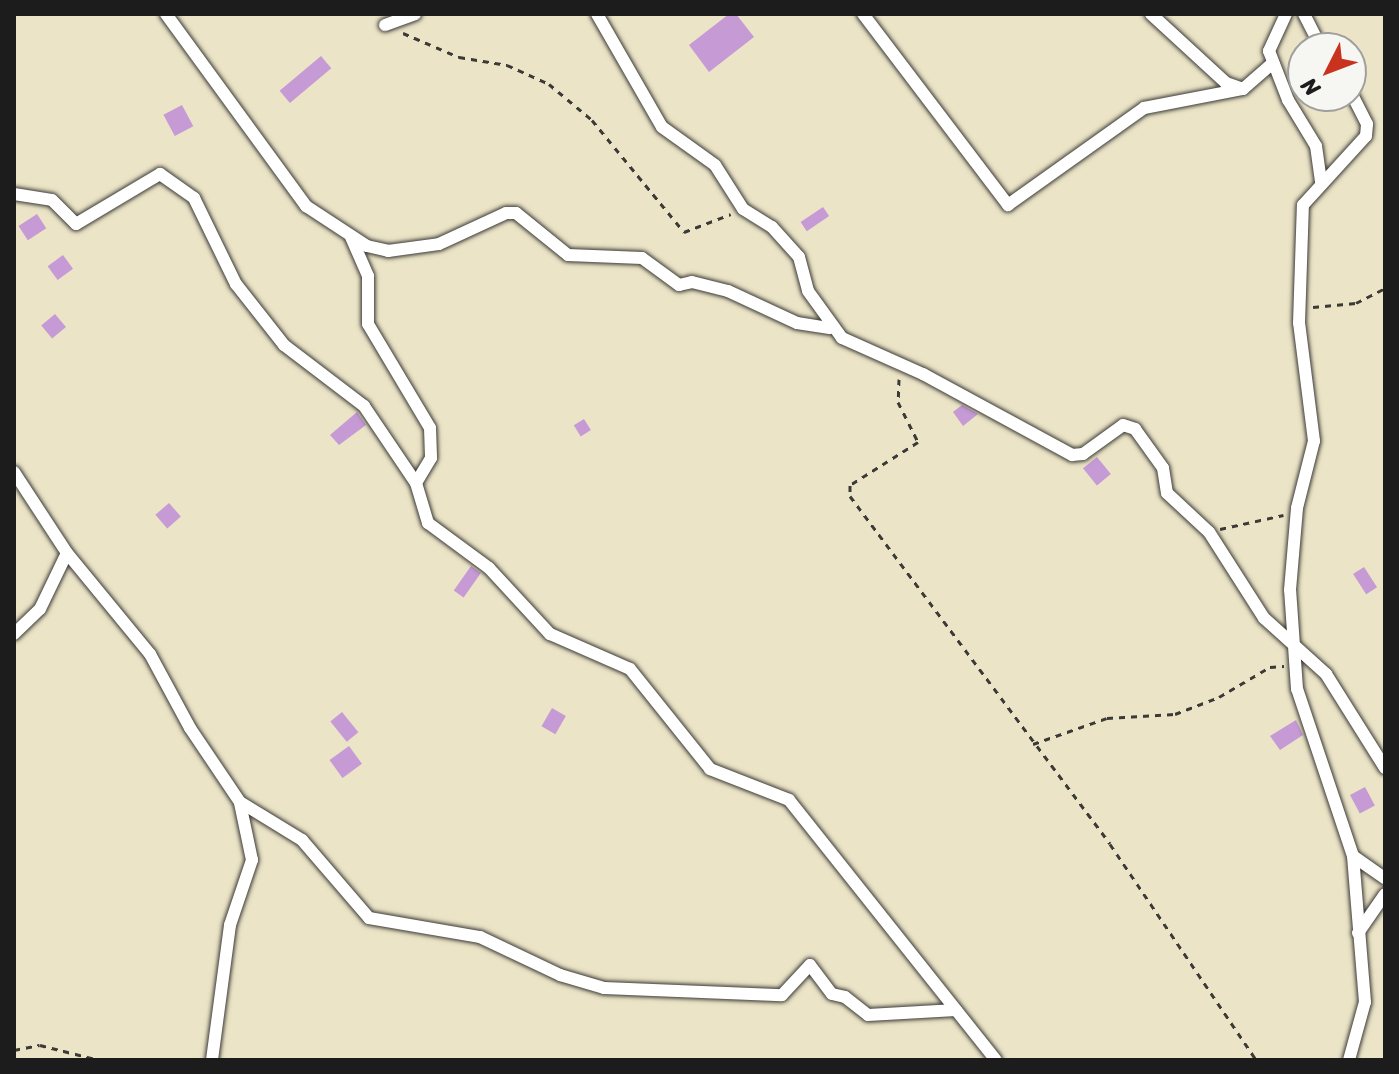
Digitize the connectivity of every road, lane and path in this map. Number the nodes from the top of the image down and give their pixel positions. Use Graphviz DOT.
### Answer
graph roads {
  1 [pos="166,14"];
  2 [pos="415,14"];
  3 [pos="597,14"];
  4 [pos="863,14"];
  5 [pos="1151,14"];
  6 [pos="1286,14"];
  7 [pos="1304,14"];
  8 [pos="385,25"];
  9 [pos="1313,32"];
  10 [pos="1272,64"];
  11 [pos="1243,89"];
  12 [pos="1361,112"];
  13 [pos="1321,182"];
  14 [pos="14,194"];
  15 [pos="743,209"];
  16 [pos="350,235"];
  17 [pos="1385,288"];
  18 [pos="1298,309"];
  19 [pos="830,328"];
  20 [pos="901,365"];
  21 [pos="14,472"];
  22 [pos="416,483"];
  23 [pos="1297,508"];
  24 [pos="1209,532"];
  25 [pos="67,553"];
  26 [pos="14,634"];
  27 [pos="1294,649"];
  28 [pos="1294,668"];
  29 [pos="1033,744"];
  30 [pos="1385,768"];
  31 [pos="240,802"];
  32 [pos="1353,856"];
  33 [pos="1385,878"];
  34 [pos="1385,894"];
  35 [pos="1358,933"];
  36 [pos="956,1010"];
  37 [pos="14,1050"];
  38 [pos="99,1060"];
  39 [pos="212,1060"];
  40 [pos="996,1060"];
  41 [pos="1256,1060"];
  42 [pos="1349,1060"];
  1 -- 16 [label="street"];
  2 -- 8 [label="street"];
  3 -- 15 [label="street"];
  4 -- 11 [label="street"];
  5 -- 11 [label="street"];
  6 -- 10 [label="street"];
  7 -- 9 [label="street"];
  8 -- 15 [label="path"];
  10 -- 11 [label="street"];
  10 -- 13 [label="street"];
  12 -- 13 [label="street"];
  13 -- 18 [label="street"];
  14 -- 22 [label="street"];
  15 -- 19 [label="street"];
  16 -- 19 [label="street"];
  16 -- 22 [label="street"];
  17 -- 18 [label="path"];
  18 -- 23 [label="street"];
  19 -- 20 [label="street"];
  20 -- 24 [label="street"];
  20 -- 29 [label="path"];
  21 -- 25 [label="street"];
  22 -- 36 [label="street"];
  23 -- 24 [label="path"];
  23 -- 27 [label="street"];
  24 -- 27 [label="street"];
  25 -- 26 [label="street"];
  25 -- 31 [label="street"];
  27 -- 28 [label="street"];
  27 -- 30 [label="street"];
  28 -- 29 [label="path"];
  28 -- 32 [label="street"];
  29 -- 41 [label="path"];
  31 -- 36 [label="street"];
  31 -- 39 [label="street"];
  32 -- 33 [label="street"];
  32 -- 35 [label="street"];
  34 -- 35 [label="street"];
  35 -- 42 [label="street"];
  36 -- 40 [label="street"];
  37 -- 38 [label="path"];
}
